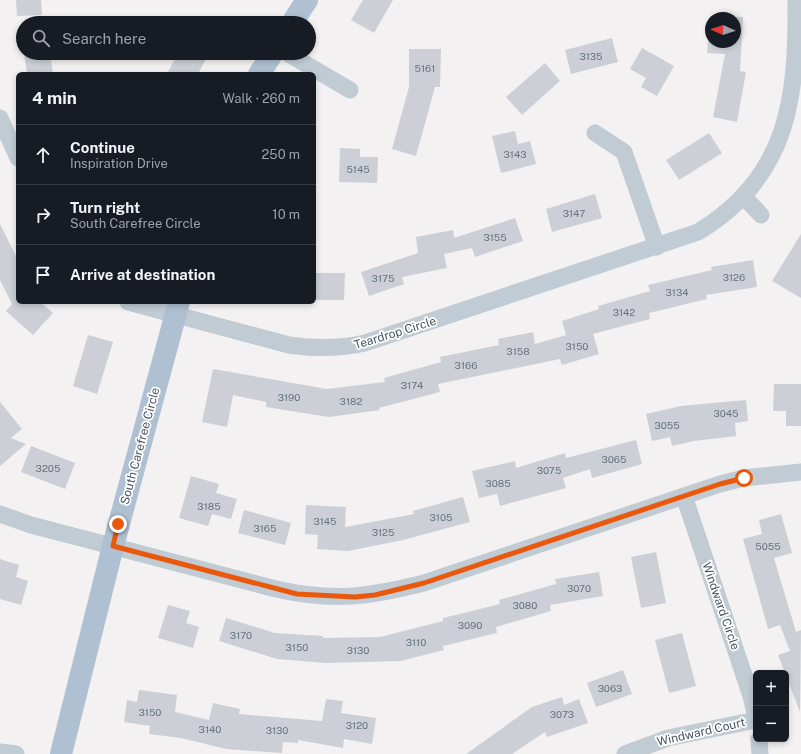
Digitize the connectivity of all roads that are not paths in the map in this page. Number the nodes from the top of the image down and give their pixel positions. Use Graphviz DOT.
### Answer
graph roads {
  1 [pos="307,0"];
  2 [pos="796,0"];
  3 [pos="297,16"];
  4 [pos="268,60"];
  5 [pos="299,60"];
  6 [pos="260,72"];
  7 [pos="350,90"];
  8 [pos="0,118"];
  9 [pos="596,133"];
  10 [pos="16,154"];
  11 [pos="744,197"];
  12 [pos="761,215"];
  13 [pos="657,247"];
  14 [pos="142,304"];
  15 [pos="178,309"];
  16 [pos="801,472"];
  17 [pos="684,496"];
  18 [pos="0,514"];
  19 [pos="113,546"];
  20 [pos="753,706"];
  21 [pos="753,720"];
  22 [pos="759,742"];
  23 [pos="0,752"];
  24 [pos="16,754"];
  25 [pos="61,754"];
  26 [pos="624,754"];
  27 [pos="760,754"];
  1 -- 3 [label="main road"];
  2 -- 11 [label="street, Teardrop Circle"];
  4 -- 6 [label="main road"];
  5 -- 7 [label="street"];
  8 -- 10 [label="street"];
  9 -- 13 [label="street"];
  11 -- 12 [label="street"];
  11 -- 13 [label="street, Teardrop Circle"];
  13 -- 15 [label="street, Teardrop Circle"];
  14 -- 15 [label="street, Teardrop Circle"];
  15 -- 19 [label="main road, South Carefree Circle"];
  16 -- 17 [label="street"];
  17 -- 19 [label="street"];
  17 -- 20 [label="street, Windward Circle"];
  18 -- 19 [label="street"];
  19 -- 25 [label="main road, South Carefree Circle"];
  21 -- 26 [label="street, Windward Court"];
  22 -- 27 [label="street"];
  23 -- 24 [label="street"];
}
